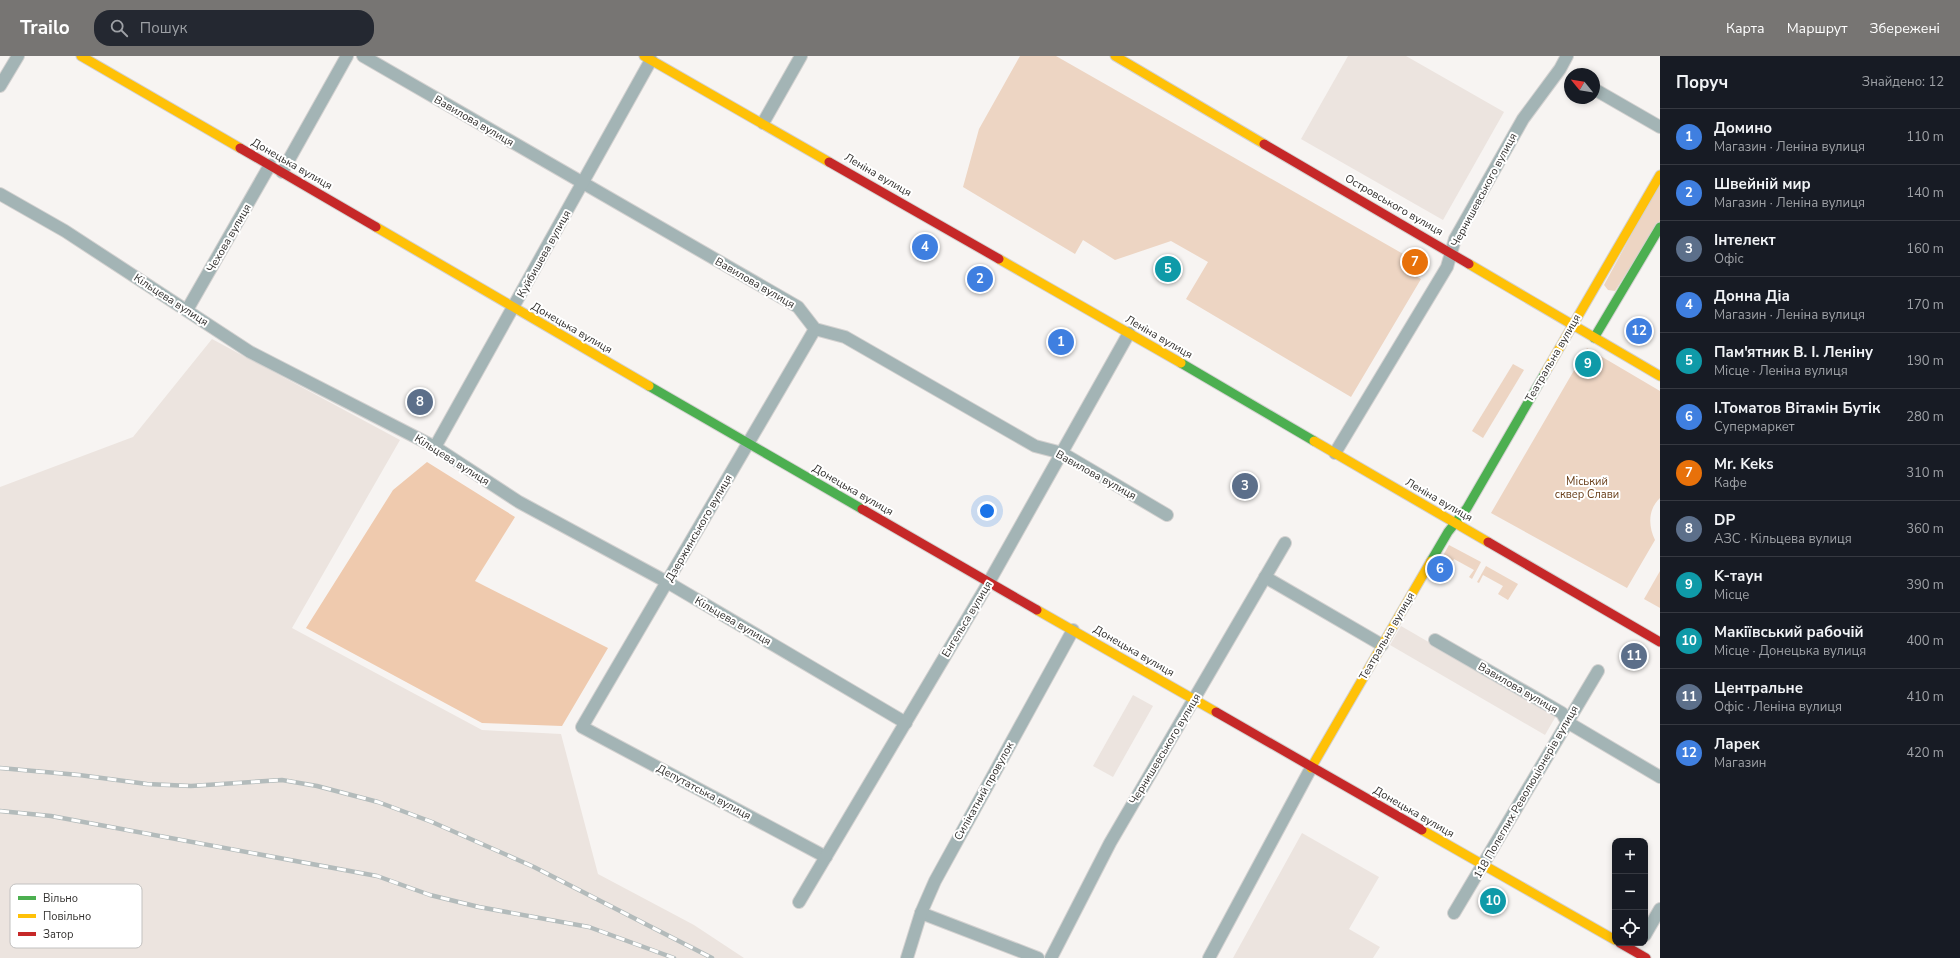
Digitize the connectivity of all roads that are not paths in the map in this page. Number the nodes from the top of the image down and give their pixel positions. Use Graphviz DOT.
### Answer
graph roads {
  1 [pos="18,56"];
  2 [pos="81,56"];
  3 [pos="347,56"];
  4 [pos="363,56"];
  5 [pos="801,56"];
  6 [pos="1115,56"];
  7 [pos="1567,56"];
  8 [pos="648,58"];
  9 [pos="1566,68"];
  10 [pos="1564,73"];
  11 [pos="0,86"];
  12 [pos="1600,92"];
  13 [pos="763,123"];
  14 [pos="1660,127"];
  15 [pos="270,165"];
  16 [pos="282,172"];
  17 [pos="1660,175"];
  18 [pos="583,184"];
  19 [pos="0,194"];
  20 [pos="1660,227"];
  21 [pos="1451,252"];
  22 [pos="514,308"];
  23 [pos="187,310"];
  24 [pos="1572,325"];
  25 [pos="815,329"];
  26 [pos="1129,333"];
  27 [pos="1594,338"];
  28 [pos="1660,376"];
  29 [pos="748,443"];
  30 [pos="435,447"];
  31 [pos="1335,453"];
  32 [pos="1062,454"];
  33 [pos="1167,515"];
  34 [pos="1456,523"];
  35 [pos="1285,543"];
  36 [pos="1265,577"];
  37 [pos="667,582"];
  38 [pos="989,582"];
  39 [pos="1073,630"];
  40 [pos="1435,640"];
  41 [pos="1660,642"];
  42 [pos="1382,645"];
  43 [pos="1598,671"];
  44 [pos="1194,700"];
  45 [pos="906,722"];
  46 [pos="1567,722"];
  47 [pos="582,726"];
  48 [pos="1311,768"];
  49 [pos="1660,777"];
  50 [pos="826,857"];
  51 [pos="1483,865"];
  52 [pos="799,902"];
  53 [pos="1660,909"];
  54 [pos="921,913"];
  55 [pos="1454,913"];
  56 [pos="1648,930"];
  57 [pos="1612,938"];
  58 [pos="1626,946"];
  59 [pos="1635,951"];
  60 [pos="907,958"];
  61 [pos="1038,958"];
  62 [pos="1051,958"];
  63 [pos="1209,958"];
  64 [pos="1646,958"];
  1 -- 11 [label="street"];
  2 -- 15 [label="street, Донецька вулиця"];
  3 -- 16 [label="street"];
  4 -- 18 [label="street, Вавилова вулиця"];
  5 -- 13 [label="street"];
  6 -- 21 [label="street, Островського вулиця"];
  7 -- 9 [label="street, Чернишевського вулиця"];
  8 -- 13 [label="street, Леніна вулиця"];
  8 -- 18 [label="street, Куйбишева вулиця"];
  10 -- 21 [label="street, Чернишевського вулиця"];
  12 -- 14 [label="street"];
  13 -- 26 [label="street, Леніна вулиця"];
  15 -- 16 [label="street, Донецька вулиця"];
  15 -- 23 [label="street, Чехова вулиця"];
  16 -- 22 [label="street, Донецька вулиця"];
  17 -- 24 [label="street, Театральна вулиця"];
  18 -- 22 [label="street, Куйбишева вулиця"];
  18 -- 25 [label="street, Вавилова вулиця"];
  19 -- 23 [label="street, Кільцева вулиця"];
  20 -- 27 [label="street"];
  21 -- 24 [label="street, Островського вулиця"];
  21 -- 31 [label="street, Чернишевського вулиця"];
  22 -- 29 [label="street, Донецька вулиця"];
  22 -- 30 [label="street, Куйбишева вулиця"];
  23 -- 30 [label="street, Кільцева вулиця"];
  24 -- 27 [label="street, Островського вулиця"];
  24 -- 34 [label="street, Театральна вулиця"];
  25 -- 29 [label="street, Дзержинського вулиця"];
  25 -- 32 [label="street, Вавилова вулиця"];
  26 -- 31 [label="street, Леніна вулиця"];
  26 -- 32 [label="street, Енгельса вулиця"];
  27 -- 28 [label="street, Островського вулиця"];
  29 -- 37 [label="street, Дзержинського вулиця"];
  29 -- 38 [label="street, Донецька вулиця"];
  30 -- 37 [label="street, Кільцева вулиця"];
  31 -- 34 [label="street, Леніна вулиця"];
  32 -- 33 [label="street, Вавилова вулиця"];
  32 -- 38 [label="street, Енгельса вулиця"];
  34 -- 41 [label="street, Леніна вулиця"];
  34 -- 42 [label="street, Театральна вулиця"];
  35 -- 36 [label="street, Чернишевського вулиця"];
  36 -- 42 [label="street"];
  36 -- 44 [label="street, Чернишевського вулиця"];
  37 -- 45 [label="street, Кільцева вулиця"];
  37 -- 47 [label="street, Дзержинського вулиця"];
  38 -- 39 [label="street, Донецька вулиця"];
  38 -- 45 [label="street, Енгельса вулиця"];
  39 -- 44 [label="street, Донецька вулиця"];
  39 -- 54 [label="street, Силікатний провулок"];
  40 -- 46 [label="street, Вавилова вулиця"];
  42 -- 48 [label="street, Театральна вулиця"];
  43 -- 46 [label="street, 118 Полеглих Революціонерів вулиця"];
  44 -- 48 [label="street, Донецька вулиця"];
  44 -- 62 [label="street, Чернишевського вулиця"];
  45 -- 50 [label="street, Енгельса вулиця"];
  46 -- 49 [label="street, Вавилова вулиця"];
  46 -- 51 [label="street, 118 Полеглих Революціонерів вулиця"];
  47 -- 50 [label="street, Депутатська вулиця"];
  48 -- 51 [label="street, Донецька вулиця"];
  48 -- 63 [label="street, Театральна вулиця"];
  50 -- 52 [label="street, Енгельса вулиця"];
  51 -- 55 [label="street, 118 Полеглих Революціонерів вулиця"];
  51 -- 57 [label="street, Донецька вулиця"];
  53 -- 56 [label="street"];
  54 -- 60 [label="street, Силікатний провулок"];
  54 -- 61 [label="street"];
  58 -- 59 [label="street"];
  59 -- 64 [label="street"];
}
